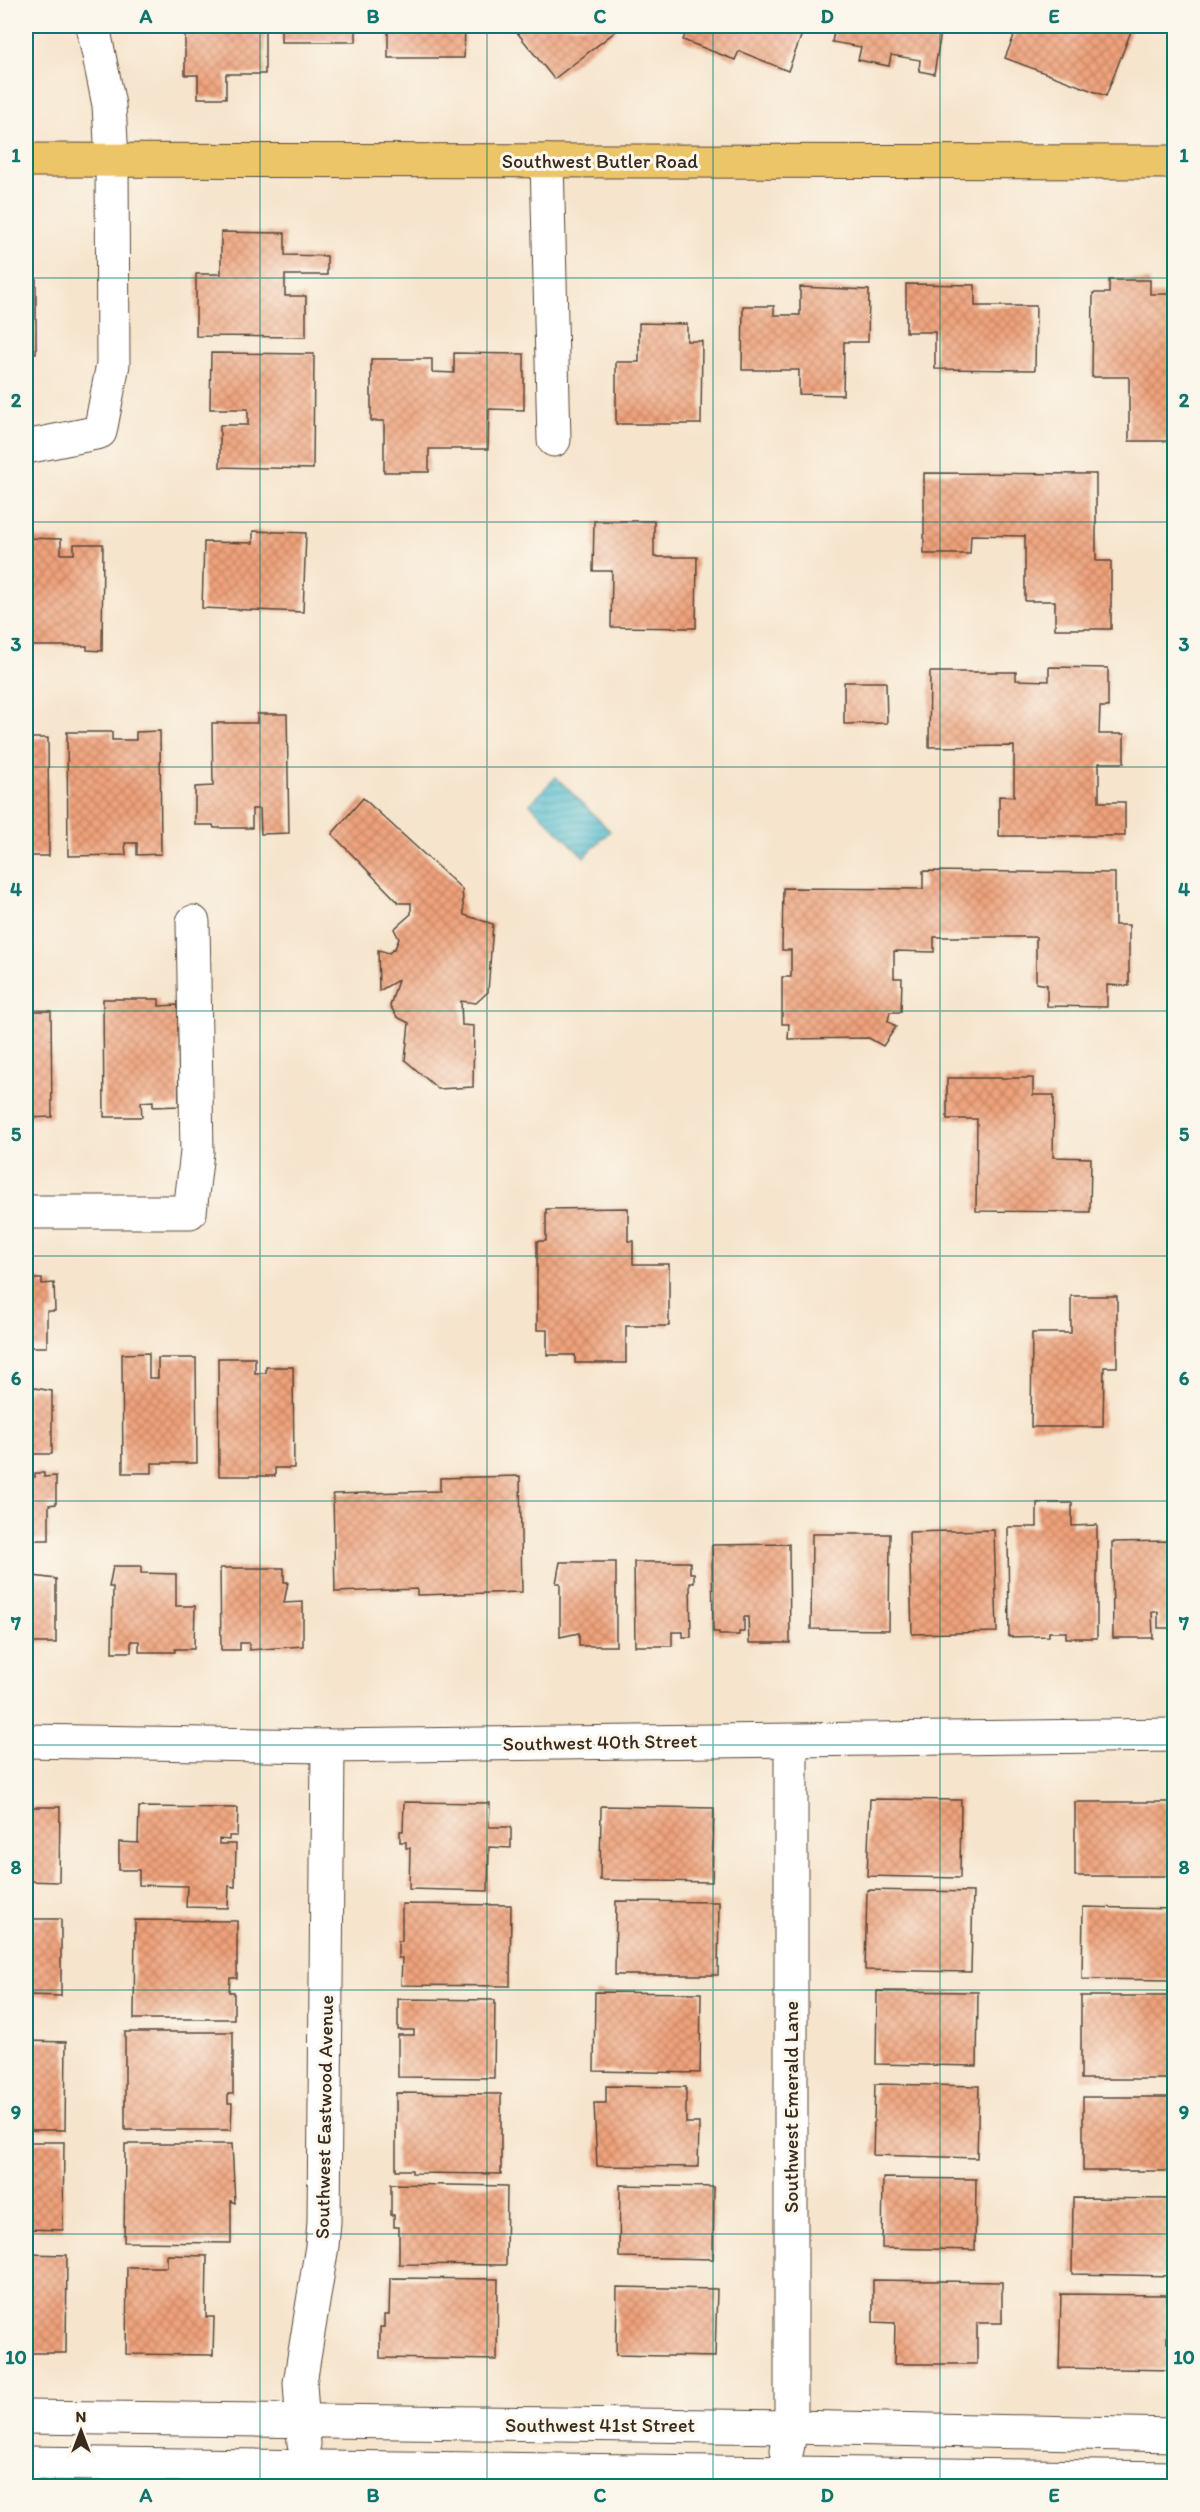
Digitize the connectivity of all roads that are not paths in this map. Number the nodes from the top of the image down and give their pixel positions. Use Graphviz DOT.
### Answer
graph roads {
  1 [pos="93,26"];
  2 [pos="26,160"];
  3 [pos="112,160"];
  4 [pos="547,161"];
  5 [pos="1174,162"];
  6 [pos="554,440"];
  7 [pos="26,447"];
  8 [pos="193,922"];
  9 [pos="26,1212"];
  10 [pos="1174,1735"];
  11 [pos="26,1741"];
  12 [pos="791,1741"];
  13 [pos="328,1746"];
  14 [pos="26,2417"];
  15 [pos="304,2423"];
  16 [pos="791,2427"];
  17 [pos="1174,2435"];
  18 [pos="26,2463"];
  19 [pos="304,2477"];
  20 [pos="1174,2478"];
  21 [pos="783,2480"];
  1 -- 3 [label="street"];
  2 -- 3 [label="main road, Southwest Butler Road"];
  3 -- 4 [label="main road, Southwest Butler Road"];
  3 -- 7 [label="street"];
  4 -- 5 [label="main road, Southwest Butler Road"];
  4 -- 6 [label="street"];
  8 -- 9 [label="street"];
  10 -- 12 [label="street, Southwest 40th Street"];
  11 -- 13 [label="street, Southwest 40th Street"];
  12 -- 13 [label="street, Southwest 40th Street"];
  12 -- 16 [label="street, Southwest Emerald Lane"];
  13 -- 15 [label="street, Southwest Eastwood Avenue"];
  14 -- 15 [label="street, Southwest 41st Street"];
  15 -- 16 [label="street, Southwest 41st Street"];
  15 -- 19 [label="street, Southwest Eastwood Avenue"];
  16 -- 17 [label="street, Southwest 41st Street"];
  16 -- 21 [label="street, Southwest Emerald Lane"];
  18 -- 19 [label="street"];
  19 -- 21 [label="street"];
  20 -- 21 [label="street"];
}
